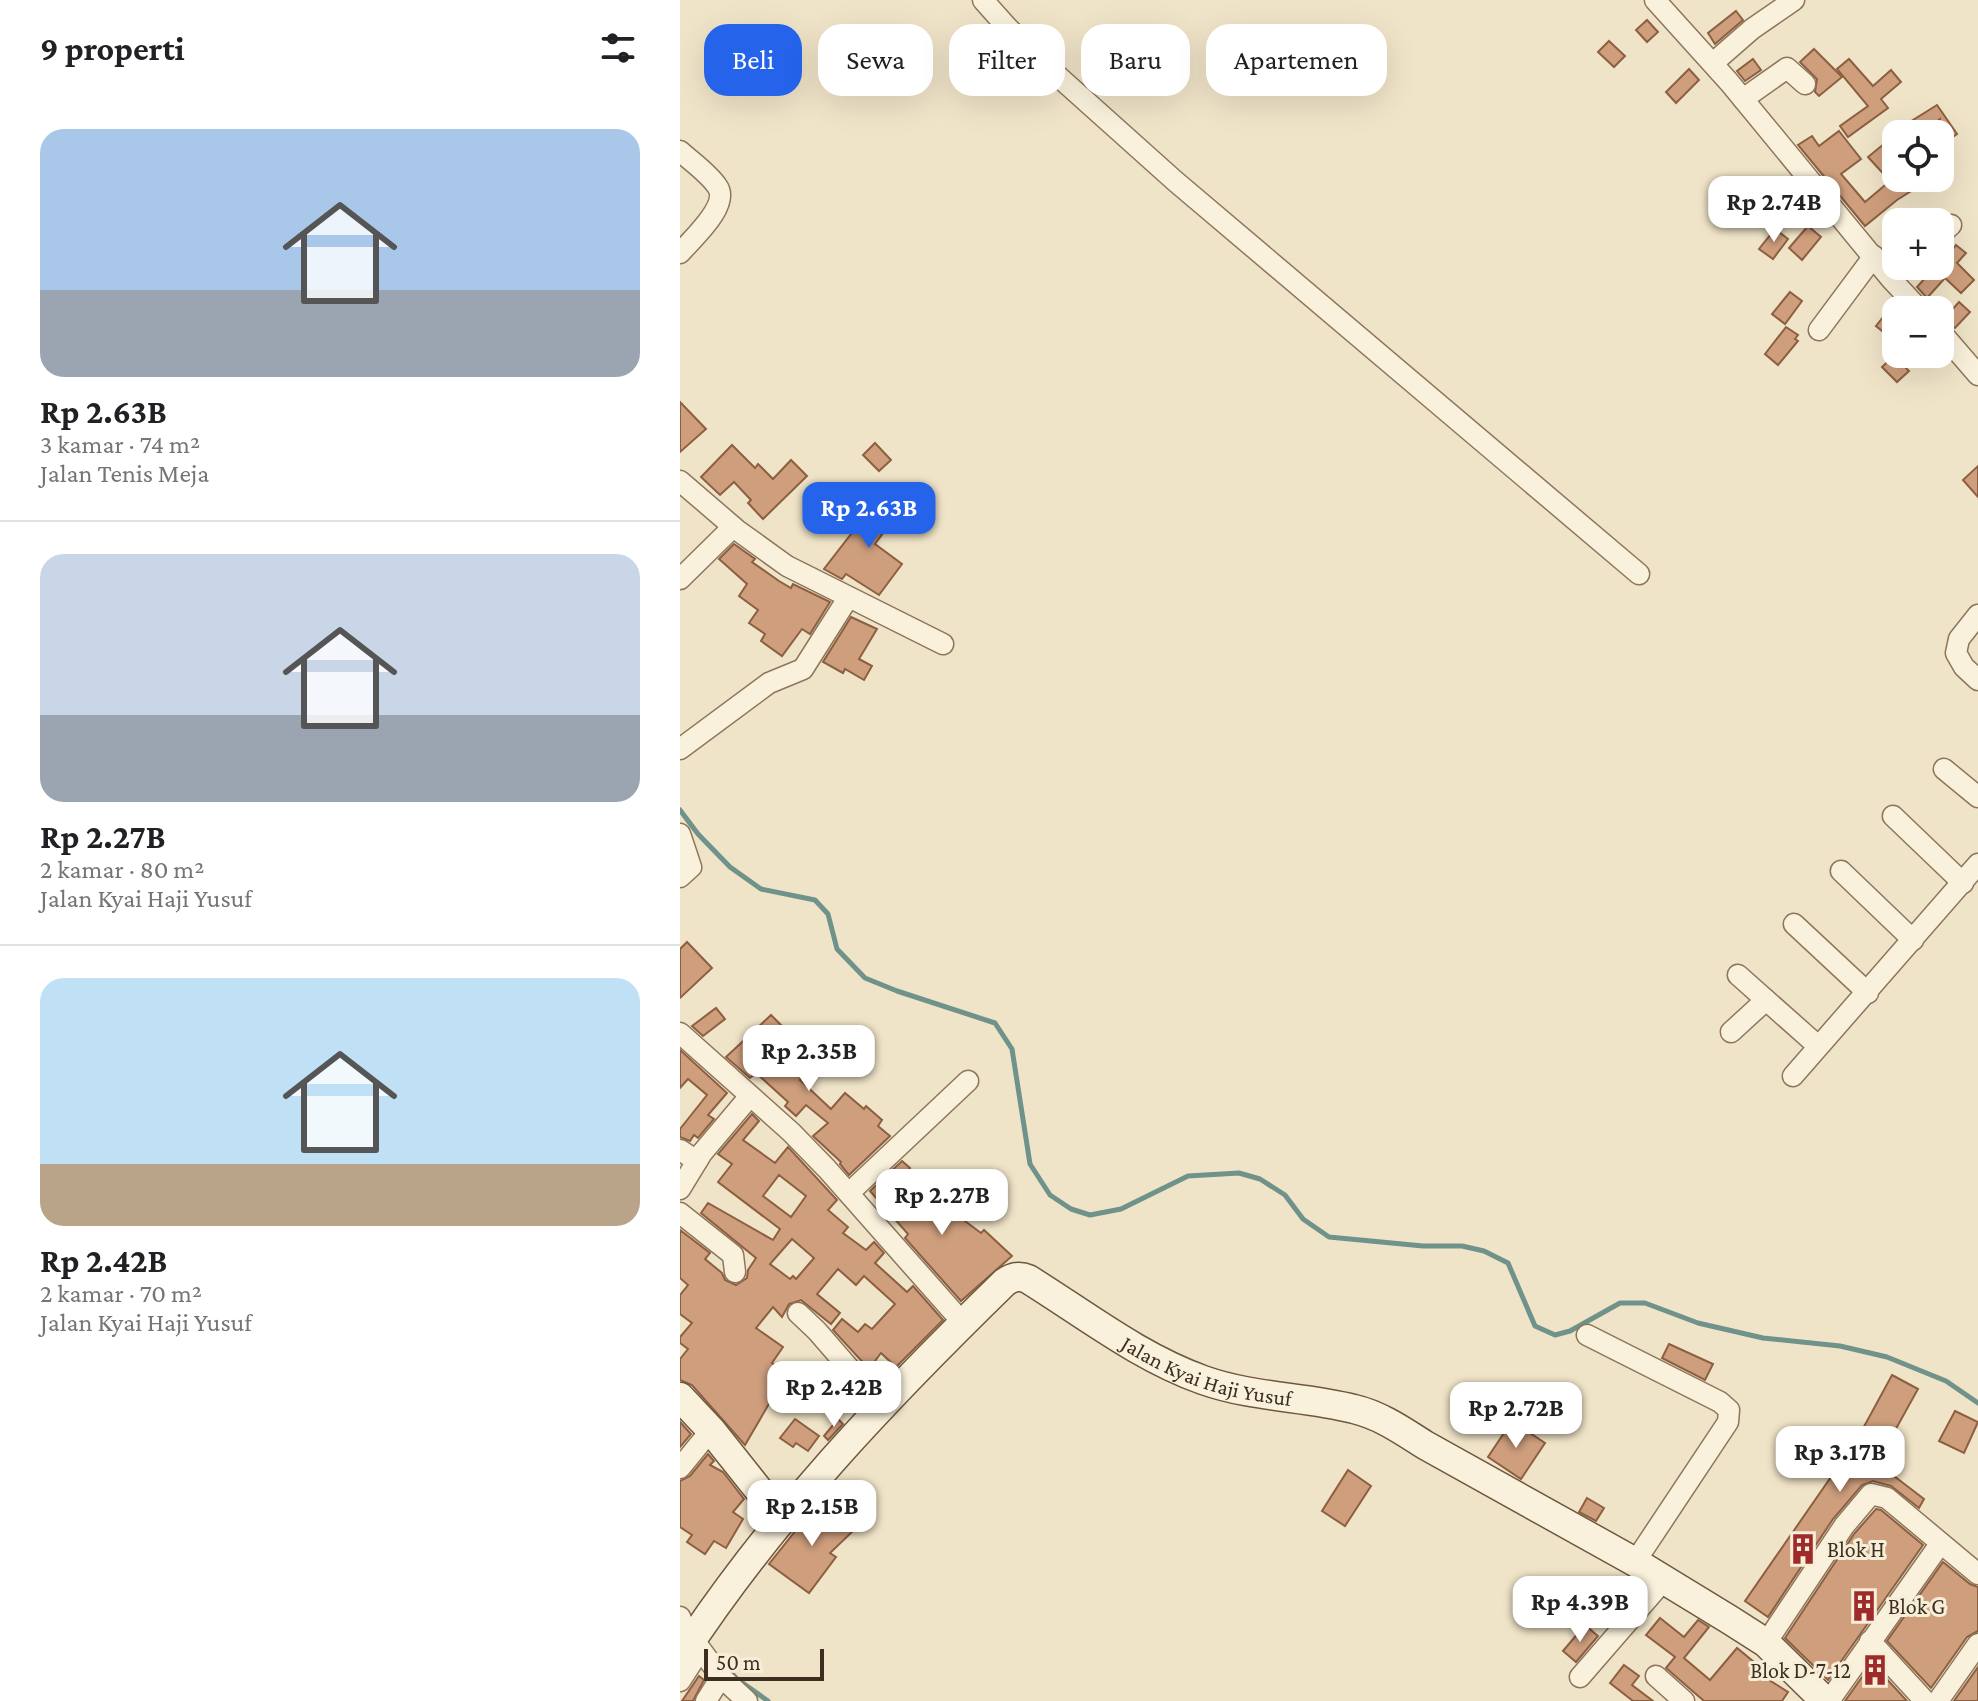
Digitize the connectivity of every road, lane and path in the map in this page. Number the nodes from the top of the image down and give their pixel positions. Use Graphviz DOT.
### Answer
graph roads {
  1 [pos="983,0"];
  2 [pos="1655,0"];
  3 [pos="1794,0"];
  4 [pos="1713,63"];
  5 [pos="1805,84"];
  6 [pos="1743,99"];
  7 [pos="680,151"];
  8 [pos="680,253"];
  9 [pos="1874,256"];
  10 [pos="1882,261"];
  11 [pos="1819,330"];
  12 [pos="1954,347"];
  13 [pos="1978,375"];
  14 [pos="680,481"];
  15 [pos="733,527"];
  16 [pos="1639,574"];
  17 [pos="680,579"];
  18 [pos="848,598"];
  19 [pos="1978,615"];
  20 [pos="943,644"];
  21 [pos="1978,680"];
  22 [pos="680,749"];
  23 [pos="1944,769"];
  24 [pos="1978,797"];
  25 [pos="1893,816"];
  26 [pos="680,834"];
  27 [pos="1978,864"];
  28 [pos="1841,871"];
  29 [pos="686,872"];
  30 [pos="1963,883"];
  31 [pos="1794,924"];
  32 [pos="1913,940"];
  33 [pos="1738,975"];
  34 [pos="1868,993"];
  35 [pos="1766,1000"];
  36 [pos="1731,1032"];
  37 [pos="680,1033"];
  38 [pos="1818,1046"];
  39 [pos="1793,1076"];
  40 [pos="968,1081"];
  41 [pos="750,1096"];
  42 [pos="689,1155"];
  43 [pos="680,1189"];
  44 [pos="849,1193"];
  45 [pos="680,1213"];
  46 [pos="735,1272"];
  47 [pos="798,1313"];
  48 [pos="963,1323"];
  49 [pos="1587,1335"];
  50 [pos="680,1397"];
  51 [pos="882,1406"];
  52 [pos="711,1430"];
  53 [pos="680,1468"];
  54 [pos="781,1518"];
  55 [pos="1940,1544"];
  56 [pos="1635,1562"];
  57 [pos="1978,1574"];
  58 [pos="1664,1580"];
  59 [pos="691,1639"];
  60 [pos="1870,1641"];
  61 [pos="1766,1643"];
  62 [pos="1978,1644"];
  63 [pos="1656,1676"];
  64 [pos="721,1677"];
  65 [pos="1580,1677"];
  66 [pos="680,1681"];
  67 [pos="706,1701"];
  68 [pos="747,1701"];
  69 [pos="1684,1701"];
  70 [pos="1827,1701"];
  71 [pos="1925,1701"];
  72 [pos="1938,1701"];
  1 -- 16 [label="street"];
  2 -- 4 [label="street"];
  3 -- 4 [label="street"];
  4 -- 6 [label="street"];
  5 -- 6 [label="street"];
  6 -- 9 [label="street"];
  7 -- 8 [label="street"];
  9 -- 10 [label="street"];
  9 -- 11 [label="street"];
  12 -- 13 [label="street"];
  14 -- 15 [label="street"];
  15 -- 17 [label="street"];
  15 -- 18 [label="street"];
  18 -- 20 [label="street"];
  18 -- 22 [label="street"];
  19 -- 21 [label="street"];
  23 -- 24 [label="street"];
  25 -- 30 [label="street"];
  26 -- 29 [label="street"];
  27 -- 30 [label="street"];
  28 -- 32 [label="street"];
  30 -- 32 [label="street"];
  31 -- 34 [label="street"];
  32 -- 34 [label="street"];
  33 -- 35 [label="street"];
  34 -- 38 [label="street"];
  35 -- 36 [label="street"];
  35 -- 38 [label="street"];
  37 -- 41 [label="street"];
  38 -- 39 [label="street"];
  40 -- 44 [label="street"];
  41 -- 42 [label="street"];
  41 -- 44 [label="street"];
  42 -- 43 [label="street"];
  44 -- 48 [label="street"];
  45 -- 46 [label="street"];
  47 -- 51 [label="street"];
  48 -- 51 [label="street, Jalan Kyai Haji Yusuf"];
  48 -- 56 [label="street, Jalan Kyai Haji Yusuf"];
  49 -- 56 [label="street"];
  50 -- 52 [label="street"];
  51 -- 54 [label="street, Jalan Kyai Haji Yusuf"];
  52 -- 53 [label="street"];
  52 -- 54 [label="street"];
  54 -- 59 [label="street, Jalan Kyai Haji Yusuf"];
  55 -- 57 [label="street"];
  55 -- 60 [label="street"];
  55 -- 61 [label="street"];
  56 -- 58 [label="street, Jalan Kyai Haji Yusuf"];
  58 -- 61 [label="street, Jalan Kyai Haji Yusuf"];
  58 -- 65 [label="street"];
  59 -- 64 [label="street"];
  59 -- 66 [label="street"];
  60 -- 70 [label="street"];
  60 -- 71 [label="street"];
  61 -- 70 [label="street, Jalan Kyai Haji Yusuf"];
  62 -- 72 [label="street"];
  63 -- 69 [label="street"];
  64 -- 67 [label="street"];
  64 -- 68 [label="street"];
}
